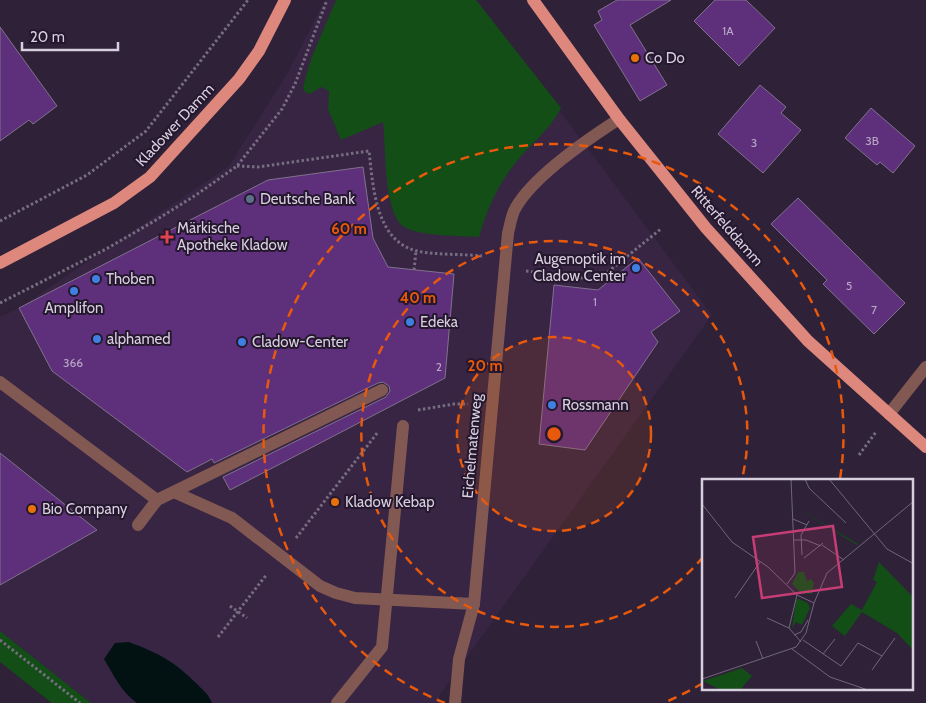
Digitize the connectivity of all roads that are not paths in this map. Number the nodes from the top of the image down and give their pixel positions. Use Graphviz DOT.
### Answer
graph roads {
  1 [pos="285,0"];
  2 [pos="533,0"];
  3 [pos="619,119"];
  4 [pos="0,263"];
  5 [pos="926,367"];
  6 [pos="0,382"];
  7 [pos="382,390"];
  8 [pos="889,414"];
  9 [pos="403,426"];
  10 [pos="926,447"];
  11 [pos="174,492"];
  12 [pos="157,500"];
  13 [pos="138,525"];
  14 [pos="387,600"];
  15 [pos="474,604"];
  16 [pos="337,703"];
  17 [pos="455,703"];
  1 -- 4 [label="main road, Kladower Damm"];
  2 -- 3 [label="main road, Ritterfelddamm"];
  3 -- 8 [label="main road, Ritterfelddamm"];
  3 -- 15 [label="street, Eichelmatenweg"];
  5 -- 8 [label="street"];
  6 -- 12 [label="street"];
  7 -- 11 [label="street"];
  8 -- 10 [label="main road, Ritterfelddamm"];
  9 -- 14 [label="street"];
  11 -- 12 [label="street"];
  11 -- 14 [label="street"];
  12 -- 13 [label="street"];
  14 -- 15 [label="street"];
  14 -- 16 [label="street"];
  15 -- 17 [label="street, Eichelmatenweg"];
}
